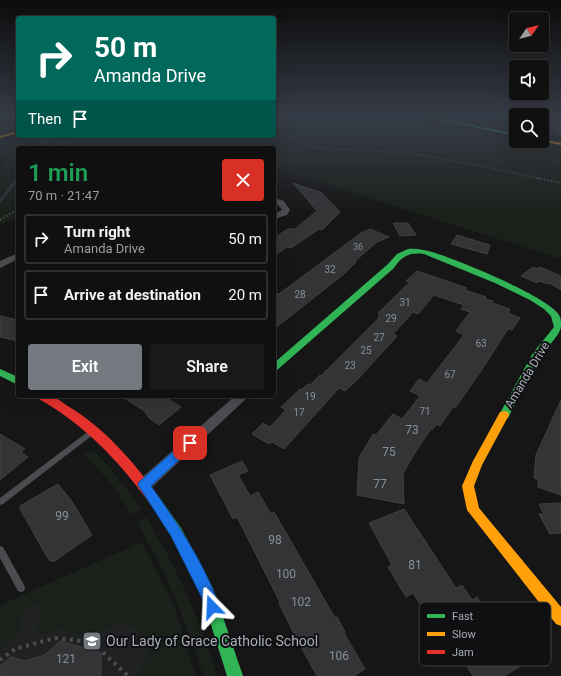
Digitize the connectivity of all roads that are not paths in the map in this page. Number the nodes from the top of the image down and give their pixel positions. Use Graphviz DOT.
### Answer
graph roads {
  1 [pos="276,201"];
  2 [pos="276,216"];
  3 [pos="16,257"];
  4 [pos="0,265"];
  5 [pos="276,366"];
  6 [pos="47,398"];
  7 [pos="241,398"];
  8 [pos="94,431"];
  9 [pos="144,485"];
  10 [pos="0,502"];
  11 [pos="0,550"];
  12 [pos="21,588"];
  13 [pos="548,602"];
  14 [pos="551,606"];
  15 [pos="561,618"];
  16 [pos="235,676"];
  1 -- 2 [label="street"];
  3 -- 4 [label="street"];
  5 -- 13 [label="street, Amanda Drive"];
  6 -- 8 [label="street"];
  7 -- 9 [label="street"];
  8 -- 9 [label="street"];
  8 -- 10 [label="lane"];
  9 -- 16 [label="street"];
  11 -- 12 [label="lane"];
  14 -- 15 [label="street, Amanda Drive"];
}
